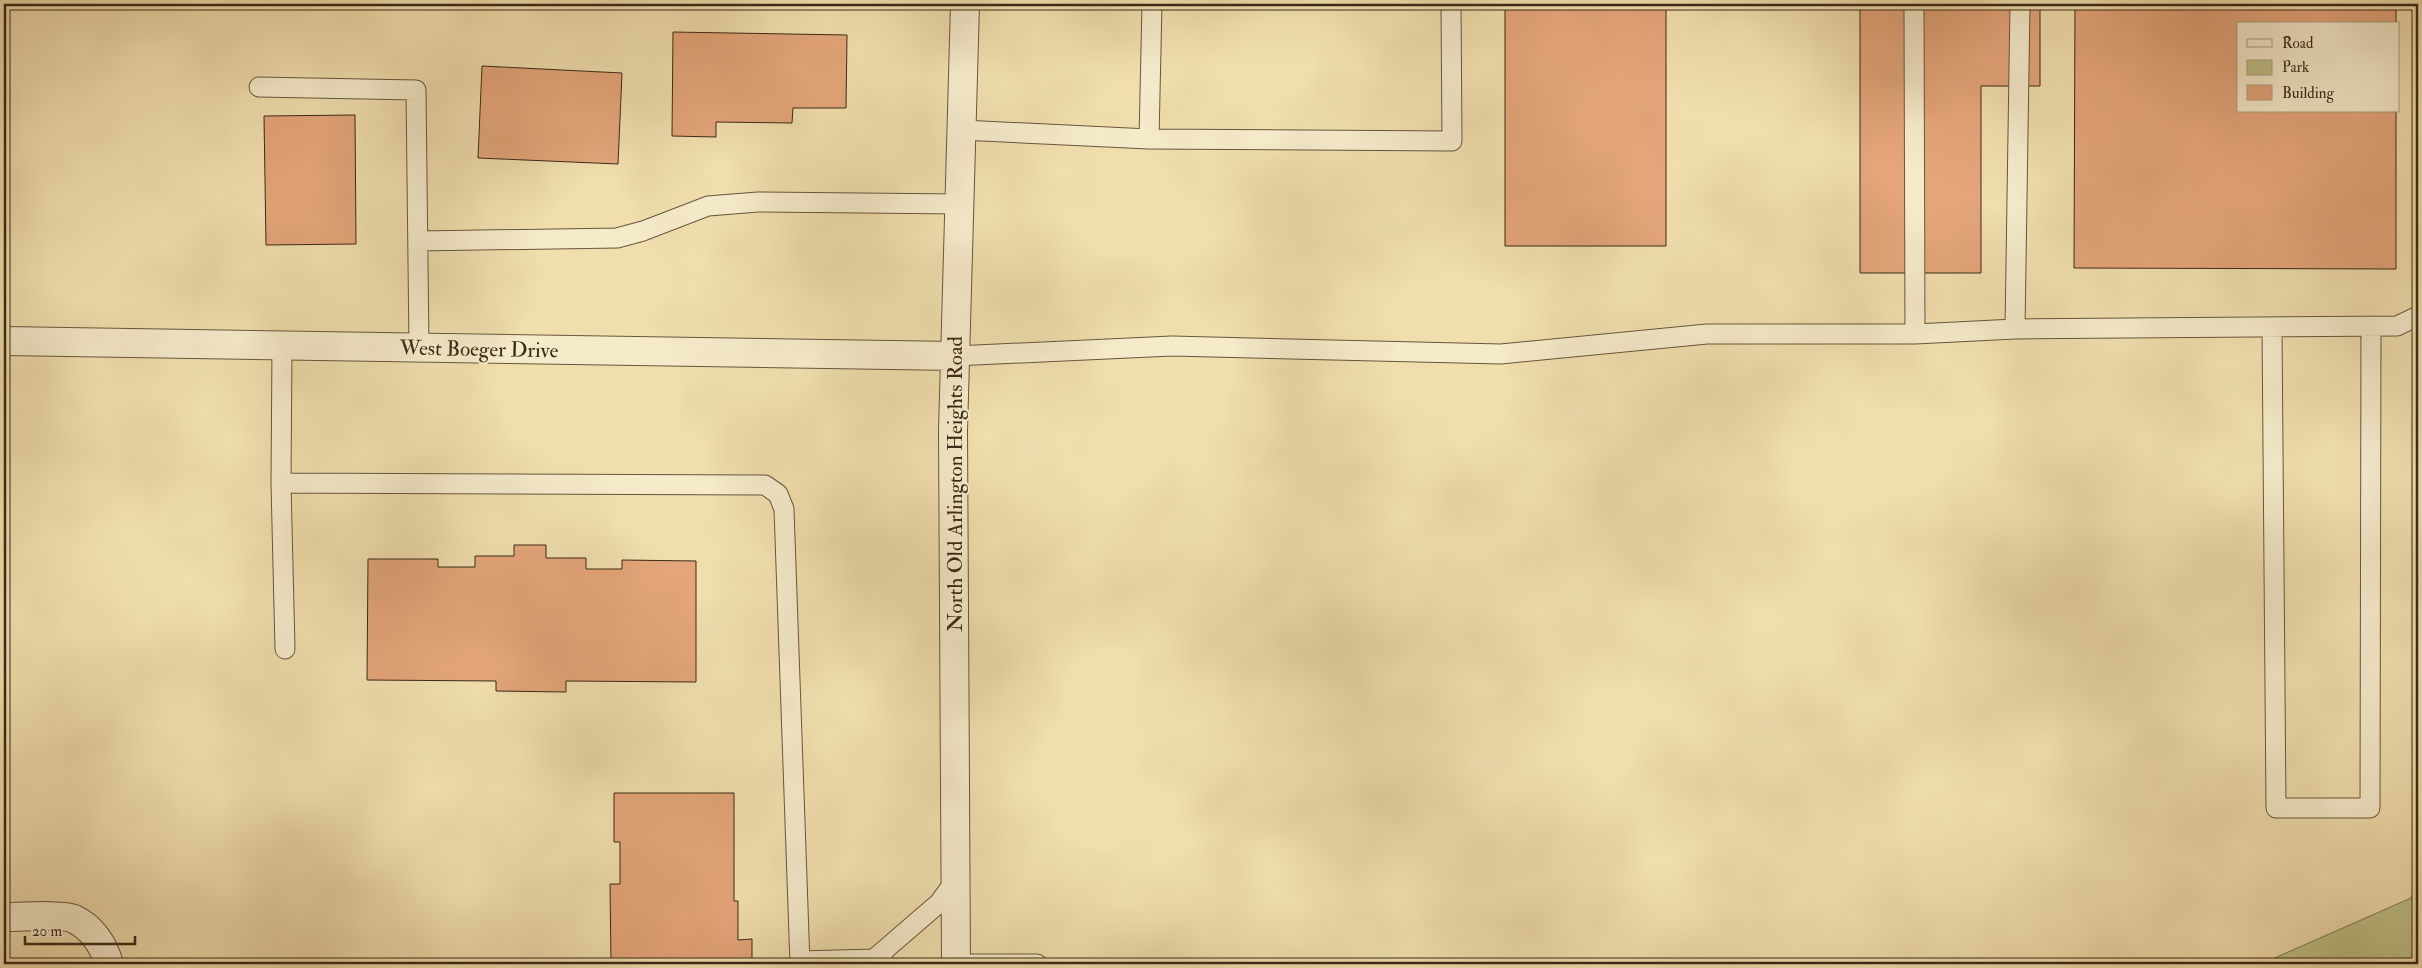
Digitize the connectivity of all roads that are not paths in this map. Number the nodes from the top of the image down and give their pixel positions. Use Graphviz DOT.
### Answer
graph roads {
  1 [pos="965,4"];
  2 [pos="1152,4"];
  3 [pos="1450,4"];
  4 [pos="1914,4"];
  5 [pos="2020,4"];
  6 [pos="259,86"];
  7 [pos="960,130"];
  8 [pos="1149,140"];
  9 [pos="959,204"];
  10 [pos="418,241"];
  11 [pos="2418,316"];
  12 [pos="2371,326"];
  13 [pos="2272,327"];
  14 [pos="2015,329"];
  15 [pos="1916,334"];
  16 [pos="4,341"];
  17 [pos="282,346"];
  18 [pos="419,348"];
  19 [pos="955,356"];
  20 [pos="282,483"];
  21 [pos="285,649"];
  22 [pos="955,881"];
  23 [pos="4,916"];
  24 [pos="880,961"];
  25 [pos="800,962"];
  26 [pos="109,964"];
  27 [pos="956,964"];
  28 [pos="1036,964"];
  1 -- 7 [label="street, North Old Arlington Heights Road"];
  2 -- 8 [label="lane"];
  3 -- 8 [label="lane"];
  4 -- 15 [label="lane"];
  5 -- 14 [label="lane"];
  6 -- 10 [label="lane"];
  7 -- 8 [label="lane"];
  7 -- 9 [label="street, North Old Arlington Heights Road"];
  9 -- 10 [label="lane"];
  9 -- 19 [label="street, North Old Arlington Heights Road"];
  10 -- 18 [label="lane"];
  11 -- 12 [label="lane"];
  12 -- 13 [label="lane"];
  12 -- 13 [label="lane"];
  13 -- 14 [label="lane"];
  14 -- 15 [label="lane"];
  15 -- 19 [label="lane"];
  16 -- 17 [label="street, West Boeger Drive"];
  17 -- 18 [label="street, West Boeger Drive"];
  17 -- 20 [label="lane"];
  18 -- 19 [label="street, West Boeger Drive"];
  19 -- 22 [label="street, North Old Arlington Heights Road"];
  20 -- 21 [label="lane"];
  20 -- 25 [label="lane"];
  22 -- 24 [label="lane"];
  22 -- 27 [label="street, North Old Arlington Heights Road"];
  23 -- 26 [label="street"];
  24 -- 25 [label="lane"];
  27 -- 28 [label="lane"];
}
